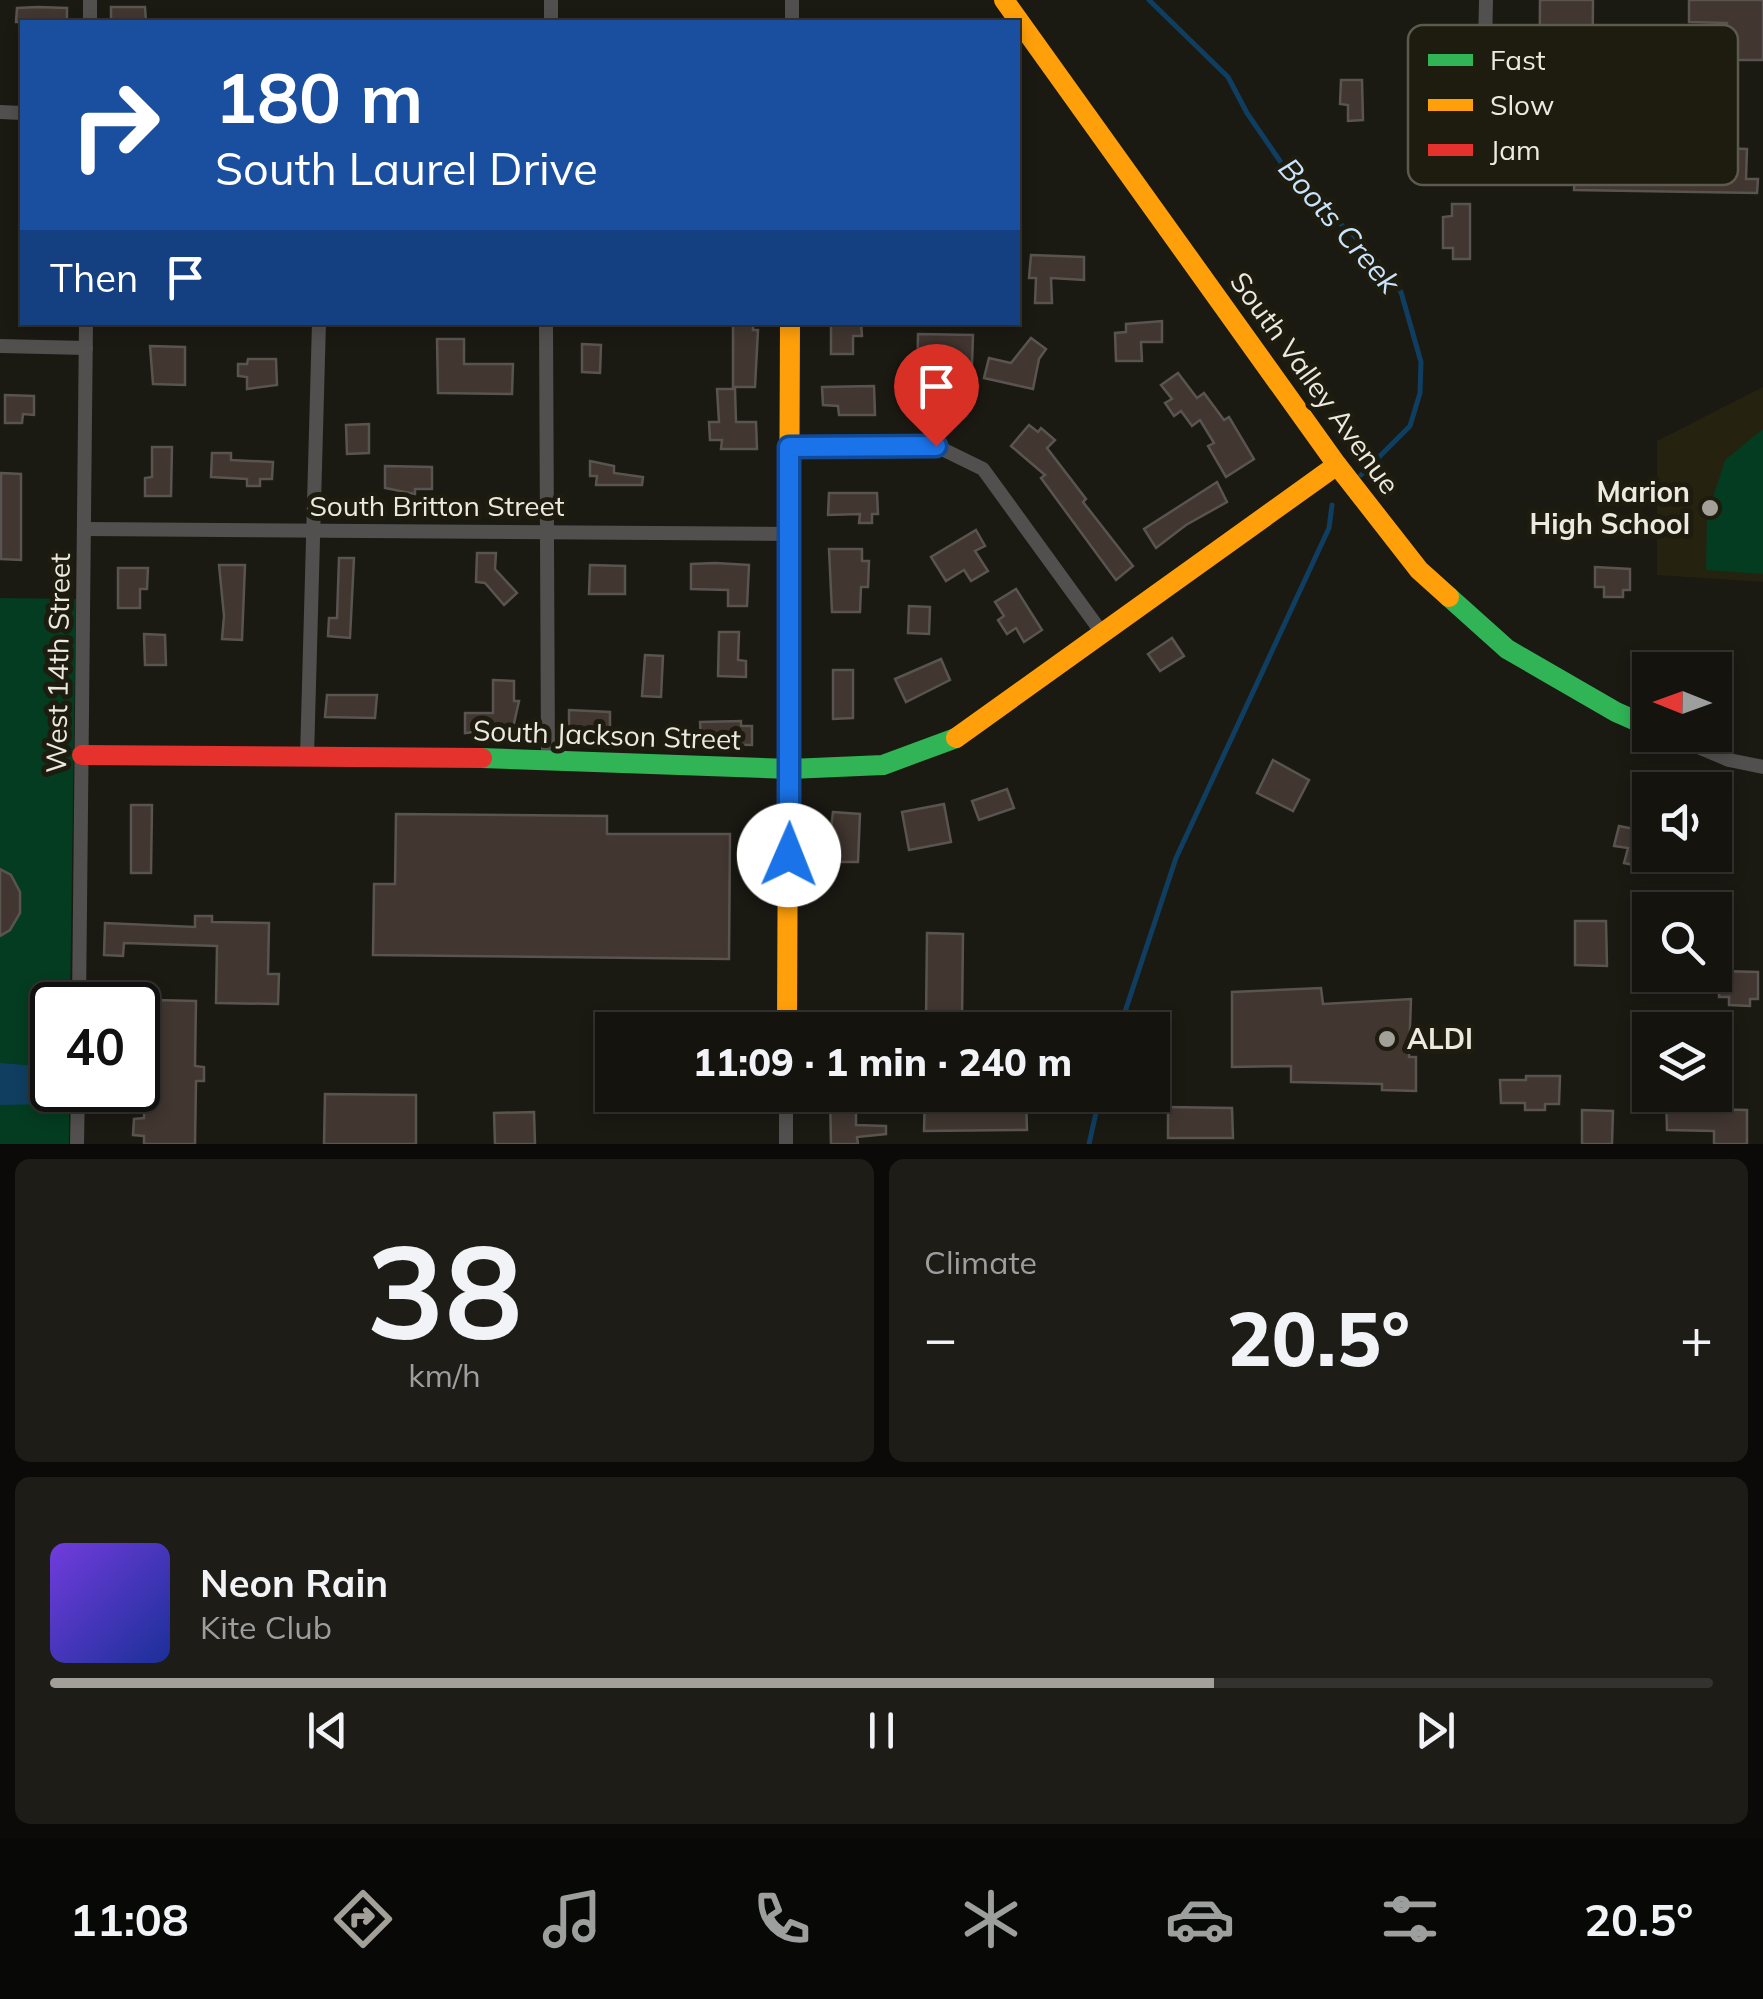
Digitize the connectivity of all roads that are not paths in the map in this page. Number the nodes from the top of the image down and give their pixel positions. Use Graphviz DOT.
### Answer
graph roads {
  1 [pos="1486,0"];
  2 [pos="1020,22"];
  3 [pos="1485,25"];
  4 [pos="86,325"];
  5 [pos="319,325"];
  6 [pos="546,325"];
  7 [pos="790,325"];
  8 [pos="0,346"];
  9 [pos="86,348"];
  10 [pos="789,447"];
  11 [pos="1337,465"];
  12 [pos="84,529"];
  13 [pos="316,531"];
  14 [pos="548,532"];
  15 [pos="789,534"];
  16 [pos="1102,633"];
  17 [pos="1632,719"];
  18 [pos="1710,752"];
  19 [pos="82,755"];
  20 [pos="306,757"];
  21 [pos="548,758"];
  22 [pos="1763,767"];
  23 [pos="790,769"];
  24 [pos="79,982"];
  25 [pos="787,1012"];
  26 [pos="78,1112"];
  27 [pos="786,1112"];
  28 [pos="77,1144"];
  29 [pos="786,1144"];
  1 -- 3 [label="street"];
  2 -- 11 [label="street, South Valley Avenue"];
  4 -- 9 [label="street, West 14th Street"];
  5 -- 13 [label="street"];
  6 -- 14 [label="street"];
  7 -- 10 [label="street"];
  8 -- 9 [label="street"];
  9 -- 12 [label="street, West 14th Street"];
  10 -- 15 [label="street"];
  10 -- 16 [label="street"];
  11 -- 16 [label="street, South Jackson Street"];
  11 -- 17 [label="street, South Valley Avenue"];
  12 -- 13 [label="street, South Britton Street"];
  12 -- 19 [label="street, West 14th Street"];
  13 -- 14 [label="street, South Britton Street"];
  13 -- 20 [label="street"];
  14 -- 15 [label="street, South Britton Street"];
  14 -- 21 [label="street"];
  15 -- 23 [label="street"];
  16 -- 23 [label="street, South Jackson Street"];
  18 -- 22 [label="street"];
  19 -- 20 [label="street, South Jackson Street"];
  19 -- 24 [label="street, West 14th Street"];
  20 -- 21 [label="street, South Jackson Street"];
  21 -- 23 [label="street, South Jackson Street"];
  23 -- 25 [label="street"];
  26 -- 28 [label="street"];
  27 -- 29 [label="street"];
}
